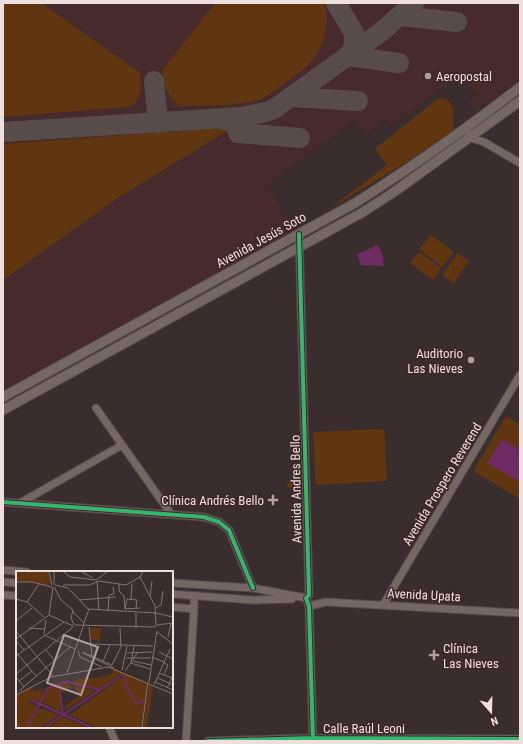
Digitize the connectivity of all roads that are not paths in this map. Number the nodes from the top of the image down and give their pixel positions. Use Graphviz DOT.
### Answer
graph roads {
  1 [pos="520,87"];
  2 [pos="520,101"];
  3 [pos="466,127"];
  4 [pos="471,138"];
  5 [pos="520,163"];
  6 [pos="299,234"];
  7 [pos="300,246"];
  8 [pos="520,375"];
  9 [pos="3,397"];
  10 [pos="96,408"];
  11 [pos="3,410"];
  12 [pos="122,445"];
  13 [pos="3,502"];
  14 [pos="20,503"];
  15 [pos="171,514"];
  16 [pos="3,570"];
  17 [pos="16,571"];
  18 [pos="3,582"];
  19 [pos="173,582"];
  20 [pos="16,583"];
  21 [pos="253,588"];
  22 [pos="173,594"];
  23 [pos="3,595"];
  24 [pos="16,596"];
  25 [pos="194,596"];
  26 [pos="307,596"];
  27 [pos="326,602"];
  28 [pos="383,604"];
  29 [pos="309,606"];
  30 [pos="173,607"];
  31 [pos="194,609"];
  32 [pos="520,612"];
  33 [pos="110,728"];
  34 [pos="520,739"];
  35 [pos="313,740"];
  36 [pos="116,741"];
  37 [pos="186,741"];
  38 [pos="208,741"];
  1 -- 3 [label="main road, Avenida Jesús Soto"];
  2 -- 4 [label="main road, Avenida Jesús Soto"];
  3 -- 4 [label="street"];
  3 -- 6 [label="main road, Avenida Jesús Soto"];
  4 -- 5 [label="street"];
  4 -- 7 [label="main road, Avenida Jesús Soto"];
  6 -- 7 [label="street, Avenida Andres Bello"];
  6 -- 9 [label="main road, Avenida Jesús Soto"];
  7 -- 11 [label="main road, Avenida Jesús Soto"];
  7 -- 26 [label="street, Avenida Andres Bello"];
  8 -- 28 [label="street, Avenida Prospero Reverend"];
  10 -- 12 [label="street"];
  12 -- 14 [label="street"];
  12 -- 15 [label="street"];
  13 -- 14 [label="street"];
  14 -- 15 [label="street"];
  15 -- 21 [label="street"];
  16 -- 17 [label="street"];
  18 -- 20 [label="street"];
  19 -- 21 [label="street"];
  21 -- 26 [label="street"];
  22 -- 25 [label="street"];
  23 -- 24 [label="street"];
  25 -- 26 [label="street"];
  25 -- 31 [label="street"];
  26 -- 27 [label="street, Avenida Upata"];
  26 -- 29 [label="street, Avenida Andres Bello"];
  27 -- 28 [label="street, Avenida Upata"];
  27 -- 29 [label="street, Avenida Upata"];
  28 -- 32 [label="street, Avenida Upata"];
  29 -- 35 [label="street, Avenida Andres Bello"];
  30 -- 31 [label="street"];
  31 -- 37 [label="street"];
  33 -- 36 [label="street"];
  34 -- 35 [label="street, Calle Raúl Leoni"];
  35 -- 38 [label="street, Calle Raúl Leoni"];
}
